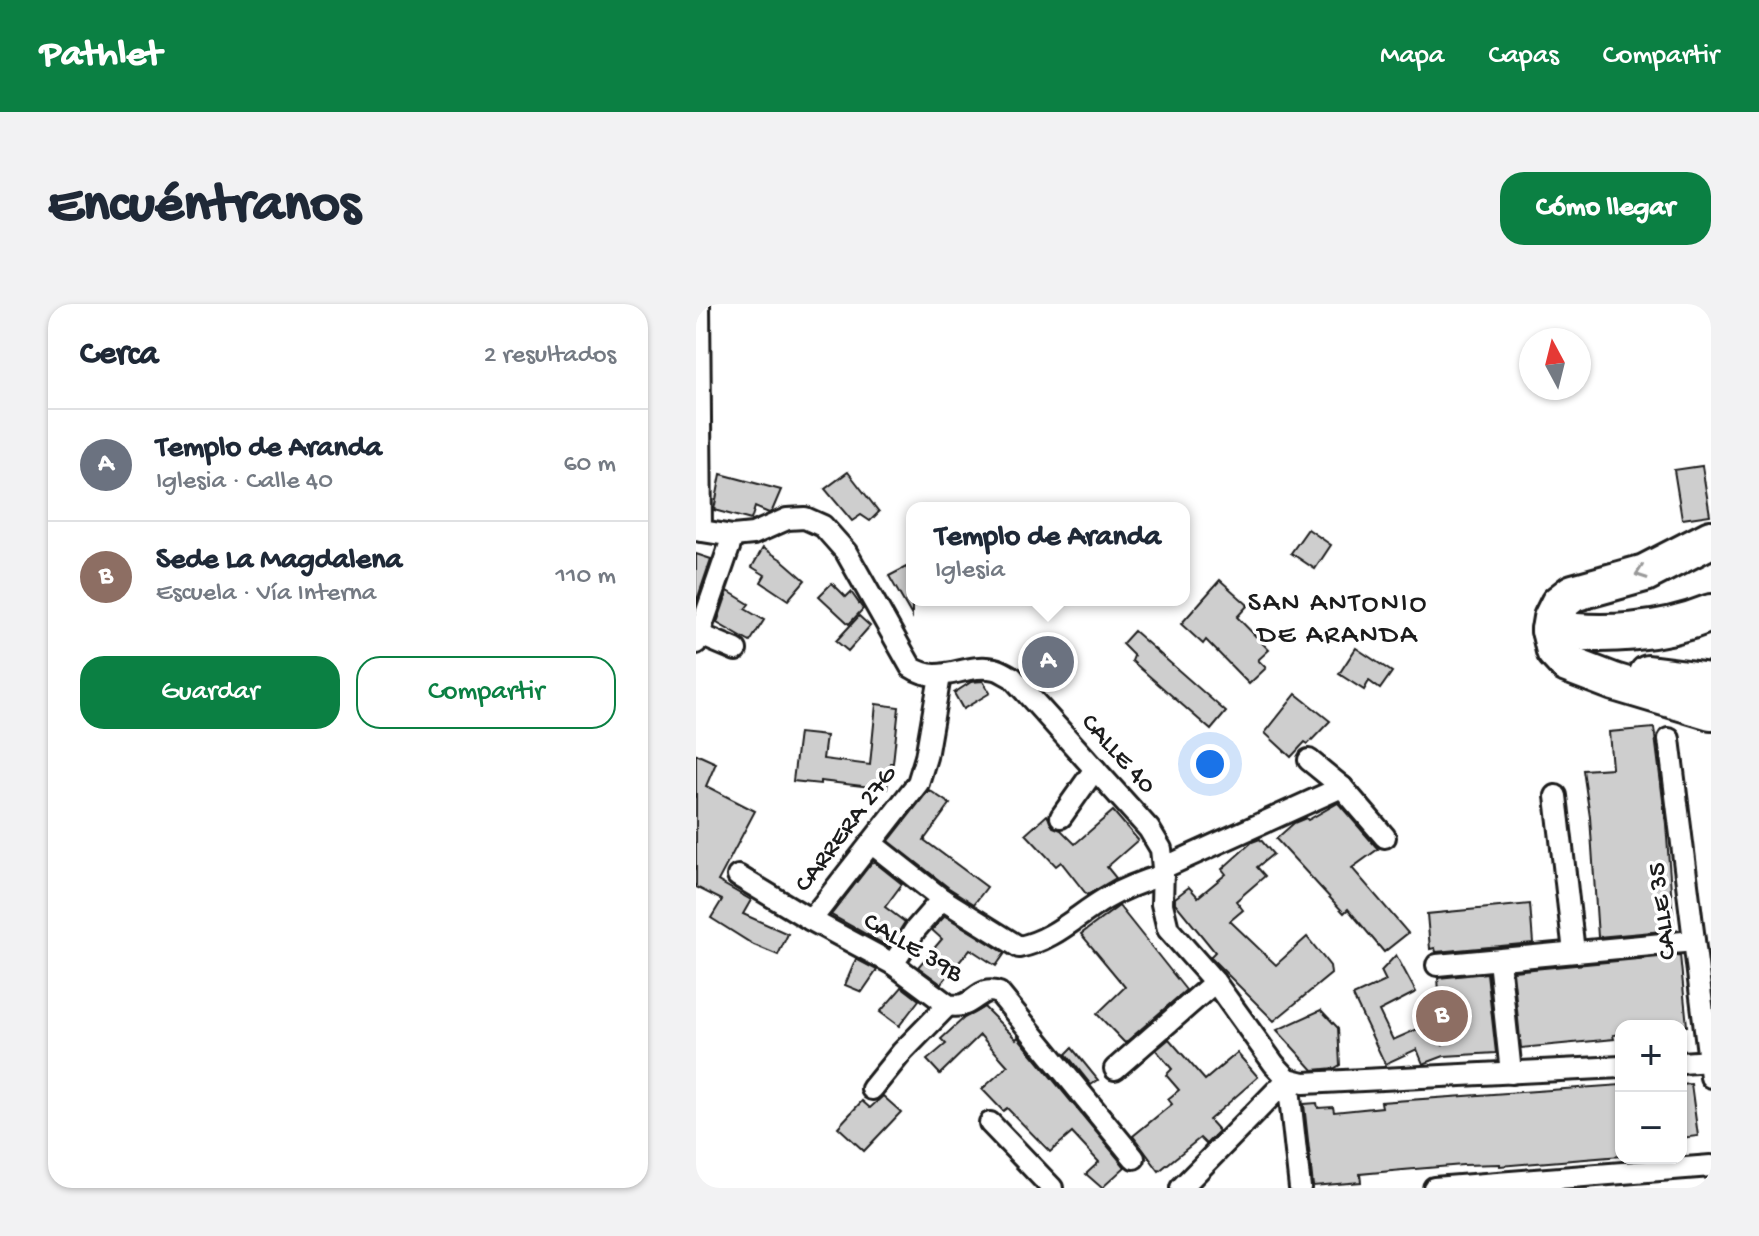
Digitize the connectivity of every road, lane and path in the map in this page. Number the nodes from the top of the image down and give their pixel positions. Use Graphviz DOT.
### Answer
graph roads {
  1 [pos="699,304"];
  2 [pos="698,531"];
  3 [pos="733,536"];
  4 [pos="1711,539"];
  5 [pos="1711,613"];
  6 [pos="1550,630"];
  7 [pos="697,638"];
  8 [pos="736,650"];
  9 [pos="1567,664"];
  10 [pos="940,676"];
  11 [pos="1711,682"];
  12 [pos="1711,711"];
  13 [pos="1669,739"];
  14 [pos="1309,760"];
  15 [pos="1095,769"];
  16 [pos="1342,787"];
  17 [pos="1556,796"];
  18 [pos="1061,817"];
  19 [pos="1385,837"];
  20 [pos="871,843"];
  21 [pos="1163,871"];
  22 [pos="738,876"];
  23 [pos="942,899"];
  24 [pos="811,920"];
  25 [pos="1694,941"];
  26 [pos="1574,952"];
  27 [pos="1499,960"];
  28 [pos="893,964"];
  29 [pos="1437,965"];
  30 [pos="1215,982"];
  31 [pos="948,1005"];
  32 [pos="1687,1064"];
  33 [pos="1615,1067"];
  34 [pos="1710,1067"];
  35 [pos="1115,1069"];
  36 [pos="1511,1073"];
  37 [pos="1288,1079"];
  38 [pos="872,1089"];
  39 [pos="990,1123"];
  40 [pos="1134,1158"];
  41 [pos="1711,1166"];
  42 [pos="1052,1188"];
  43 [pos="1181,1188"];
  44 [pos="1300,1188"];
  45 [pos="1434,1188"];
  1 -- 2 [label="street"];
  2 -- 3 [label="street"];
  3 -- 7 [label="street"];
  3 -- 10 [label="street"];
  4 -- 6 [label="highway, one-way"];
  5 -- 6 [label="highway"];
  6 -- 9 [label="highway"];
  7 -- 8 [label="street"];
  9 -- 11 [label="highway"];
  9 -- 12 [label="highway"];
  10 -- 15 [label="street, CALLE 40"];
  10 -- 20 [label="street, CARRERA 27G"];
  13 -- 25 [label="street, CALLE 35"];
  14 -- 16 [label="street"];
  15 -- 18 [label="street"];
  15 -- 21 [label="street, CALLE 40"];
  16 -- 19 [label="street"];
  16 -- 21 [label="street"];
  17 -- 26 [label="street"];
  20 -- 23 [label="street"];
  20 -- 24 [label="street, CARRERA 27G"];
  21 -- 23 [label="street"];
  21 -- 30 [label="street, CALLE 40"];
  22 -- 24 [label="street, CALLE 39B"];
  23 -- 28 [label="street"];
  24 -- 28 [label="street, CALLE 39B"];
  25 -- 26 [label="street"];
  25 -- 34 [label="street, CALLE 35"];
  26 -- 27 [label="street"];
  27 -- 29 [label="street"];
  27 -- 36 [label="street"];
  28 -- 31 [label="street, CALLE 39B"];
  30 -- 35 [label="street"];
  30 -- 37 [label="street, CALLE 40"];
  31 -- 38 [label="street"];
  31 -- 40 [label="street, CALLE 39B"];
  32 -- 34 [label="street"];
  33 -- 36 [label="street"];
  36 -- 37 [label="street"];
  37 -- 43 [label="street"];
  37 -- 44 [label="street"];
  39 -- 42 [label="street"];
  41 -- 45 [label="street"];
}
